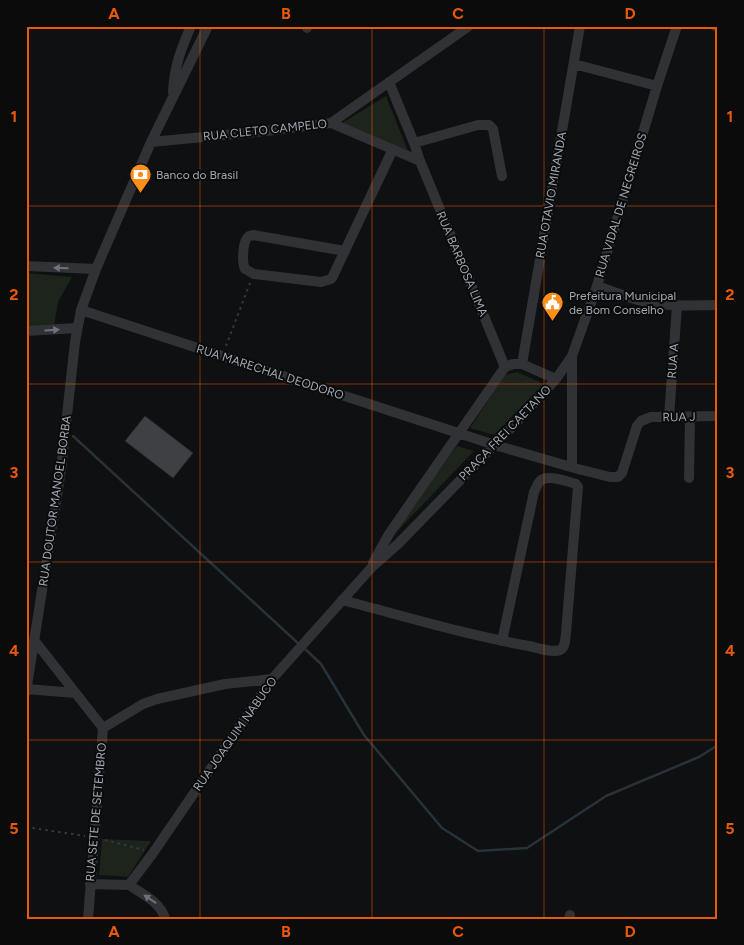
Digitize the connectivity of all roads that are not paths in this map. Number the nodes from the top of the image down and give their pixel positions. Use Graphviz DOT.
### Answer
graph roads {
  1 [pos="191,26"];
  2 [pos="208,26"];
  3 [pos="469,26"];
  4 [pos="580,26"];
  5 [pos="677,26"];
  6 [pos="574,64"];
  7 [pos="389,82"];
  8 [pos="657,86"];
  9 [pos="173,98"];
  10 [pos="331,123"];
  11 [pos="151,142"];
  12 [pos="414,143"];
  13 [pos="393,149"];
  14 [pos="420,160"];
  15 [pos="502,176"];
  16 [pos="345,251"];
  17 [pos="26,266"];
  18 [pos="96,269"];
  19 [pos="596,286"];
  20 [pos="718,305"];
  21 [pos="677,306"];
  22 [pos="81,310"];
  23 [pos="77,328"];
  24 [pos="26,331"];
  25 [pos="572,356"];
  26 [pos="522,364"];
  27 [pos="505,367"];
  28 [pos="556,379"];
  29 [pos="718,416"];
  30 [pos="669,417"];
  31 [pos="690,417"];
  32 [pos="641,421"];
  33 [pos="460,433"];
  34 [pos="495,445"];
  35 [pos="575,468"];
  36 [pos="689,478"];
  37 [pos="574,483"];
  38 [pos="372,567"];
  39 [pos="342,600"];
  40 [pos="31,625"];
  41 [pos="34,640"];
  42 [pos="502,641"];
  43 [pos="275,675"];
  44 [pos="26,690"];
  45 [pos="75,692"];
  46 [pos="103,728"];
  47 [pos="90,884"];
  48 [pos="129,885"];
  49 [pos="88,919"];
  50 [pos="165,919"];
  1 -- 9 [label="street"];
  2 -- 9 [label="street, RUA DOUTOR MANOEL BORBA"];
  3 -- 7 [label="street, RUA CLETO CAMPELO"];
  4 -- 6 [label="street, RUA OTAVIO MIRANDA"];
  5 -- 8 [label="street, RUA VIDAL DE NEGREIROS"];
  6 -- 8 [label="street"];
  6 -- 26 [label="street, RUA OTAVIO MIRANDA"];
  7 -- 10 [label="street, RUA CLETO CAMPELO"];
  7 -- 12 [label="street, RUA BARBOSA LIMA"];
  8 -- 19 [label="street, RUA VIDAL DE NEGREIROS"];
  9 -- 11 [label="street, RUA DOUTOR MANOEL BORBA"];
  10 -- 11 [label="street, RUA CLETO CAMPELO"];
  10 -- 13 [label="street"];
  11 -- 18 [label="street, RUA DOUTOR MANOEL BORBA"];
  12 -- 14 [label="street, RUA BARBOSA LIMA"];
  12 -- 15 [label="street"];
  13 -- 14 [label="street"];
  13 -- 16 [label="street"];
  14 -- 27 [label="street, RUA BARBOSA LIMA"];
  16 -- 16 [label="street"];
  18 -- 17 [label="street, one-way"];
  18 -- 22 [label="street, RUA DOUTOR MANOEL BORBA"];
  19 -- 21 [label="street"];
  19 -- 25 [label="street, RUA VIDAL DE NEGREIROS"];
  20 -- 21 [label="street"];
  21 -- 30 [label="street, RUA A"];
  22 -- 23 [label="street, RUA DOUTOR MANOEL BORBA"];
  22 -- 33 [label="street, RUA MARECHAL DEODORO"];
  24 -- 23 [label="street, one-way"];
  23 -- 40 [label="street, RUA DOUTOR MANOEL BORBA"];
  25 -- 28 [label="street, RUA VIDAL DE NEGREIROS"];
  25 -- 35 [label="street, PRAÇA FREI CAETANO"];
  26 -- 27 [label="street"];
  26 -- 28 [label="street, PRAÇA FREI CAETANO"];
  27 -- 33 [label="street"];
  28 -- 34 [label="street, PRAÇA FREI CAETANO"];
  29 -- 31 [label="street, RUA J"];
  30 -- 31 [label="street, RUA J"];
  30 -- 32 [label="street, RUA J"];
  31 -- 36 [label="street"];
  32 -- 35 [label="street, RUA MARECHAL DEODORO"];
  33 -- 34 [label="street, RUA MARECHAL DEODORO"];
  33 -- 38 [label="street"];
  34 -- 35 [label="street, RUA MARECHAL DEODORO"];
  34 -- 38 [label="street, PRAÇA FREI CAETANO"];
  35 -- 37 [label="street, PRAÇA FREI CAETANO"];
  37 -- 42 [label="street"];
  37 -- 42 [label="street"];
  38 -- 39 [label="street, RUA JOAQUIM NABUCO"];
  39 -- 42 [label="street"];
  39 -- 43 [label="street, RUA JOAQUIM NABUCO"];
  40 -- 41 [label="street, RUA DOUTOR MANOEL BORBA"];
  41 -- 44 [label="street, RUA DOUTOR MANOEL BORBA"];
  41 -- 45 [label="street, RUA SETE DE SETEMBRO"];
  43 -- 46 [label="street"];
  43 -- 48 [label="street, RUA JOAQUIM NABUCO"];
  44 -- 45 [label="street"];
  45 -- 46 [label="street, RUA SETE DE SETEMBRO"];
  46 -- 47 [label="street, RUA SETE DE SETEMBRO"];
  47 -- 48 [label="street"];
  47 -- 49 [label="street, RUA SETE DE SETEMBRO"];
  50 -- 48 [label="street, one-way"];
}
